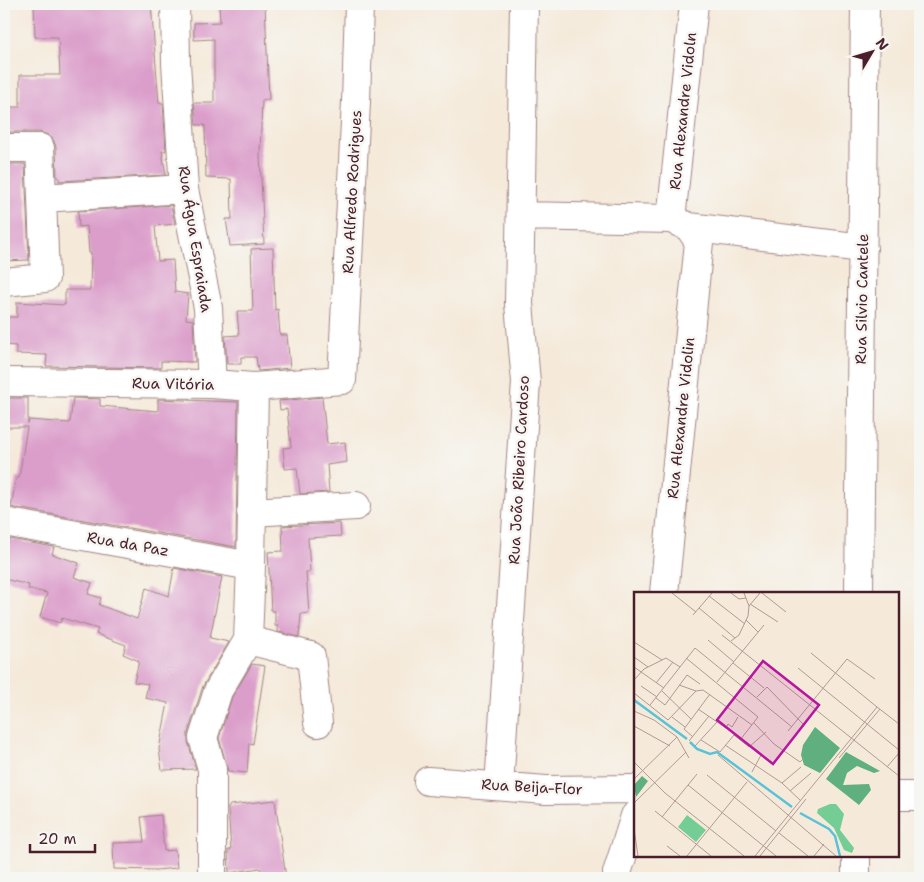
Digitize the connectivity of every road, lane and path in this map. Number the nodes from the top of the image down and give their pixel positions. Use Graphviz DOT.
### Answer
graph roads {
  1 [pos="175,4"];
  2 [pos="359,4"];
  3 [pos="524,4"];
  4 [pos="694,4"];
  5 [pos="865,4"];
  6 [pos="4,148"];
  7 [pos="184,189"];
  8 [pos="42,198"];
  9 [pos="521,216"];
  10 [pos="686,229"];
  11 [pos="863,248"];
  12 [pos="4,282"];
  13 [pos="342,380"];
  14 [pos="4,382"];
  15 [pos="212,384"];
  16 [pos="254,387"];
  17 [pos="356,506"];
  18 [pos="251,512"];
  19 [pos="4,522"];
  20 [pos="251,566"];
  21 [pos="664,592"];
  22 [pos="859,592"];
  23 [pos="248,640"];
  24 [pos="318,723"];
  25 [pos="428,781"];
  26 [pos="499,786"];
  27 [pos="634,789"];
  28 [pos="899,796"];
  29 [pos="920,796"];
  30 [pos="634,819"];
  31 [pos="856,857"];
  32 [pos="617,873"];
  33 [pos="212,878"];
  34 [pos="856,878"];
  1 -- 7 [label="street, Rua Água Espraiada"];
  2 -- 13 [label="street, Rua Alfredo Rodrigues"];
  3 -- 9 [label="street, Rua João Ribeiro Cardoso"];
  4 -- 10 [label="street, Rua Alexandre Vidoln"];
  5 -- 11 [label="street, Rua Silvio Cantele"];
  6 -- 8 [label="street"];
  7 -- 8 [label="street"];
  7 -- 15 [label="street, Rua Água Espraiada"];
  8 -- 12 [label="street"];
  9 -- 10 [label="street"];
  9 -- 26 [label="street, Rua João Ribeiro Cardoso"];
  10 -- 11 [label="street"];
  10 -- 21 [label="street, Rua Alexandre Vidolin"];
  11 -- 22 [label="street, Rua Silvio Cantele"];
  13 -- 16 [label="street, Rua Vitória"];
  14 -- 15 [label="street, Rua Vitória"];
  15 -- 16 [label="street, Rua Vitória"];
  16 -- 18 [label="street"];
  17 -- 18 [label="street"];
  18 -- 20 [label="street"];
  19 -- 20 [label="street, Rua da Paz"];
  20 -- 23 [label="street"];
  23 -- 24 [label="street"];
  23 -- 33 [label="street"];
  25 -- 26 [label="street, Rua Beija-Flor"];
  26 -- 27 [label="street, Rua Beija-Flor"];
  28 -- 29 [label="street"];
  30 -- 32 [label="street"];
  31 -- 34 [label="street"];
}
